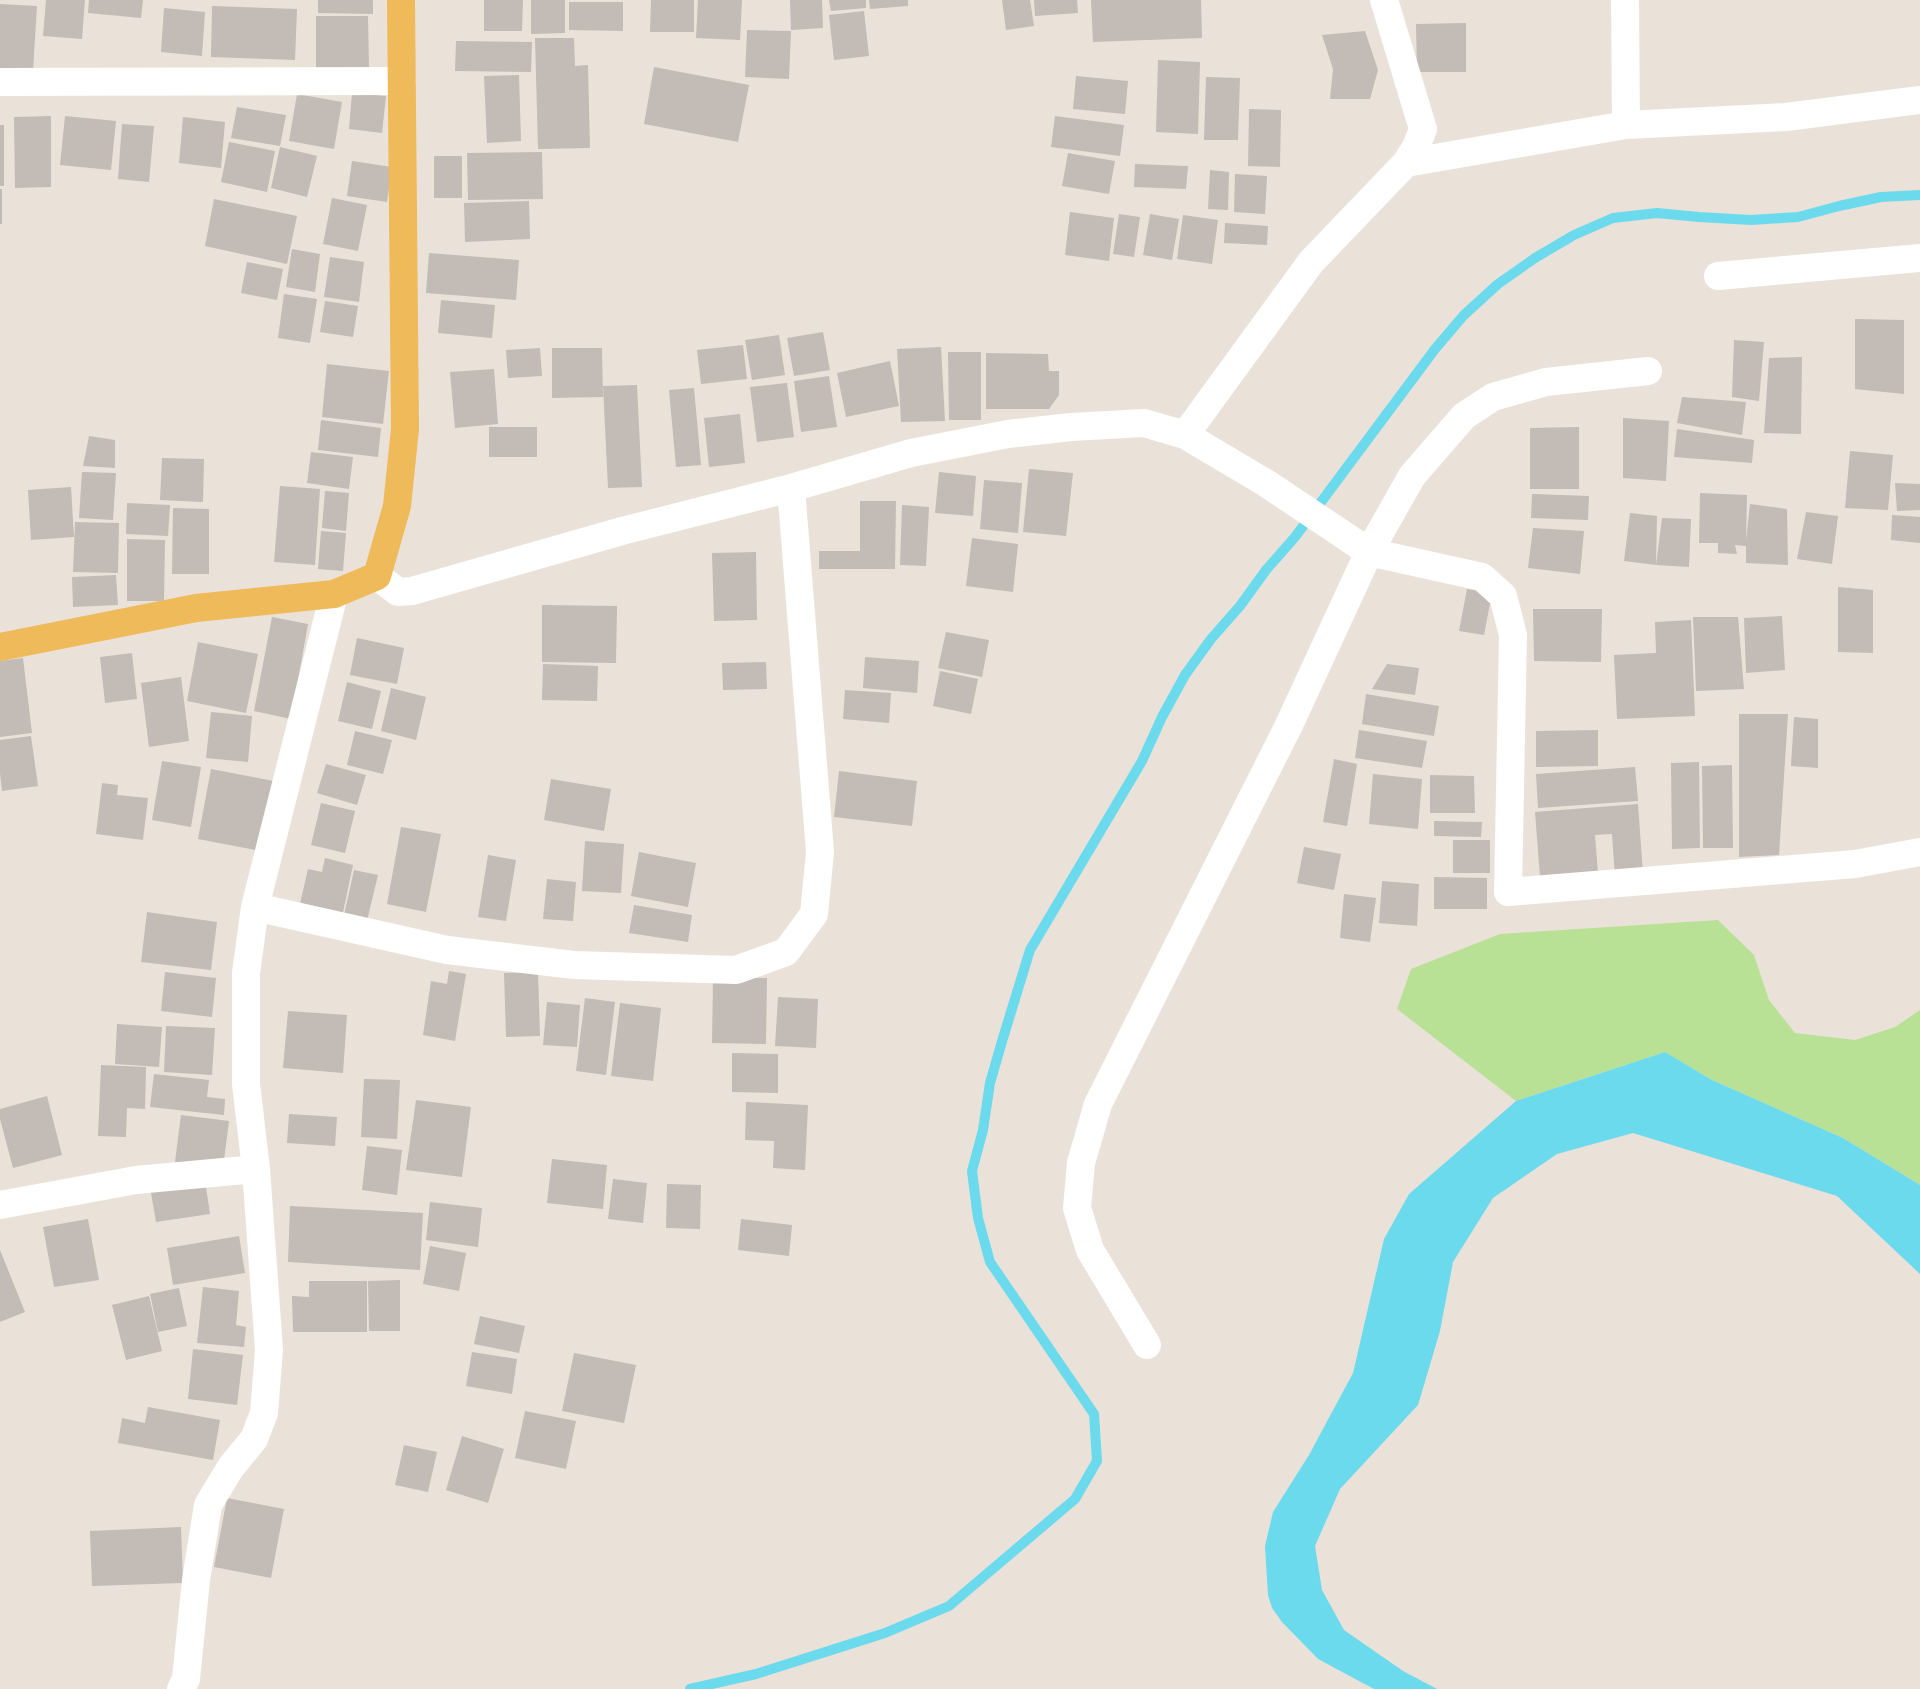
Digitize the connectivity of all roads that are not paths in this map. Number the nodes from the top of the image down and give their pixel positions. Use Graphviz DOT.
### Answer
graph roads {
  1 [pos="401,0"];
  2 [pos="1384,0"];
  3 [pos="1625,0"];
  4 [pos="402,81"];
  5 [pos="0,82"];
  6 [pos="1920,100"];
  7 [pos="1626,125"];
  8 [pos="1406,163"];
  9 [pos="1920,258"];
  10 [pos="1718,276"];
  11 [pos="1648,371"];
  12 [pos="1184,435"];
  13 [pos="791,488"];
  14 [pos="1369,552"];
  15 [pos="377,576"];
  16 [pos="334,594"];
  17 [pos="0,646"];
  18 [pos="1920,852"];
  19 [pos="255,907"];
  20 [pos="256,1169"];
  21 [pos="0,1205"];
  22 [pos="1147,1345"];
  23 [pos="181,1689"];
  1 -- 4 [label="main road"];
  2 -- 8 [label="street"];
  3 -- 7 [label="street"];
  4 -- 5 [label="street"];
  4 -- 15 [label="main road"];
  6 -- 7 [label="street"];
  7 -- 8 [label="street"];
  8 -- 12 [label="street"];
  9 -- 10 [label="street"];
  11 -- 14 [label="street"];
  12 -- 13 [label="street"];
  12 -- 14 [label="street"];
  13 -- 15 [label="street"];
  13 -- 19 [label="street"];
  14 -- 18 [label="street"];
  14 -- 22 [label="street"];
  15 -- 16 [label="main road"];
  16 -- 17 [label="main road"];
  16 -- 19 [label="street"];
  19 -- 20 [label="street"];
  20 -- 21 [label="street"];
  20 -- 23 [label="street"];
}
